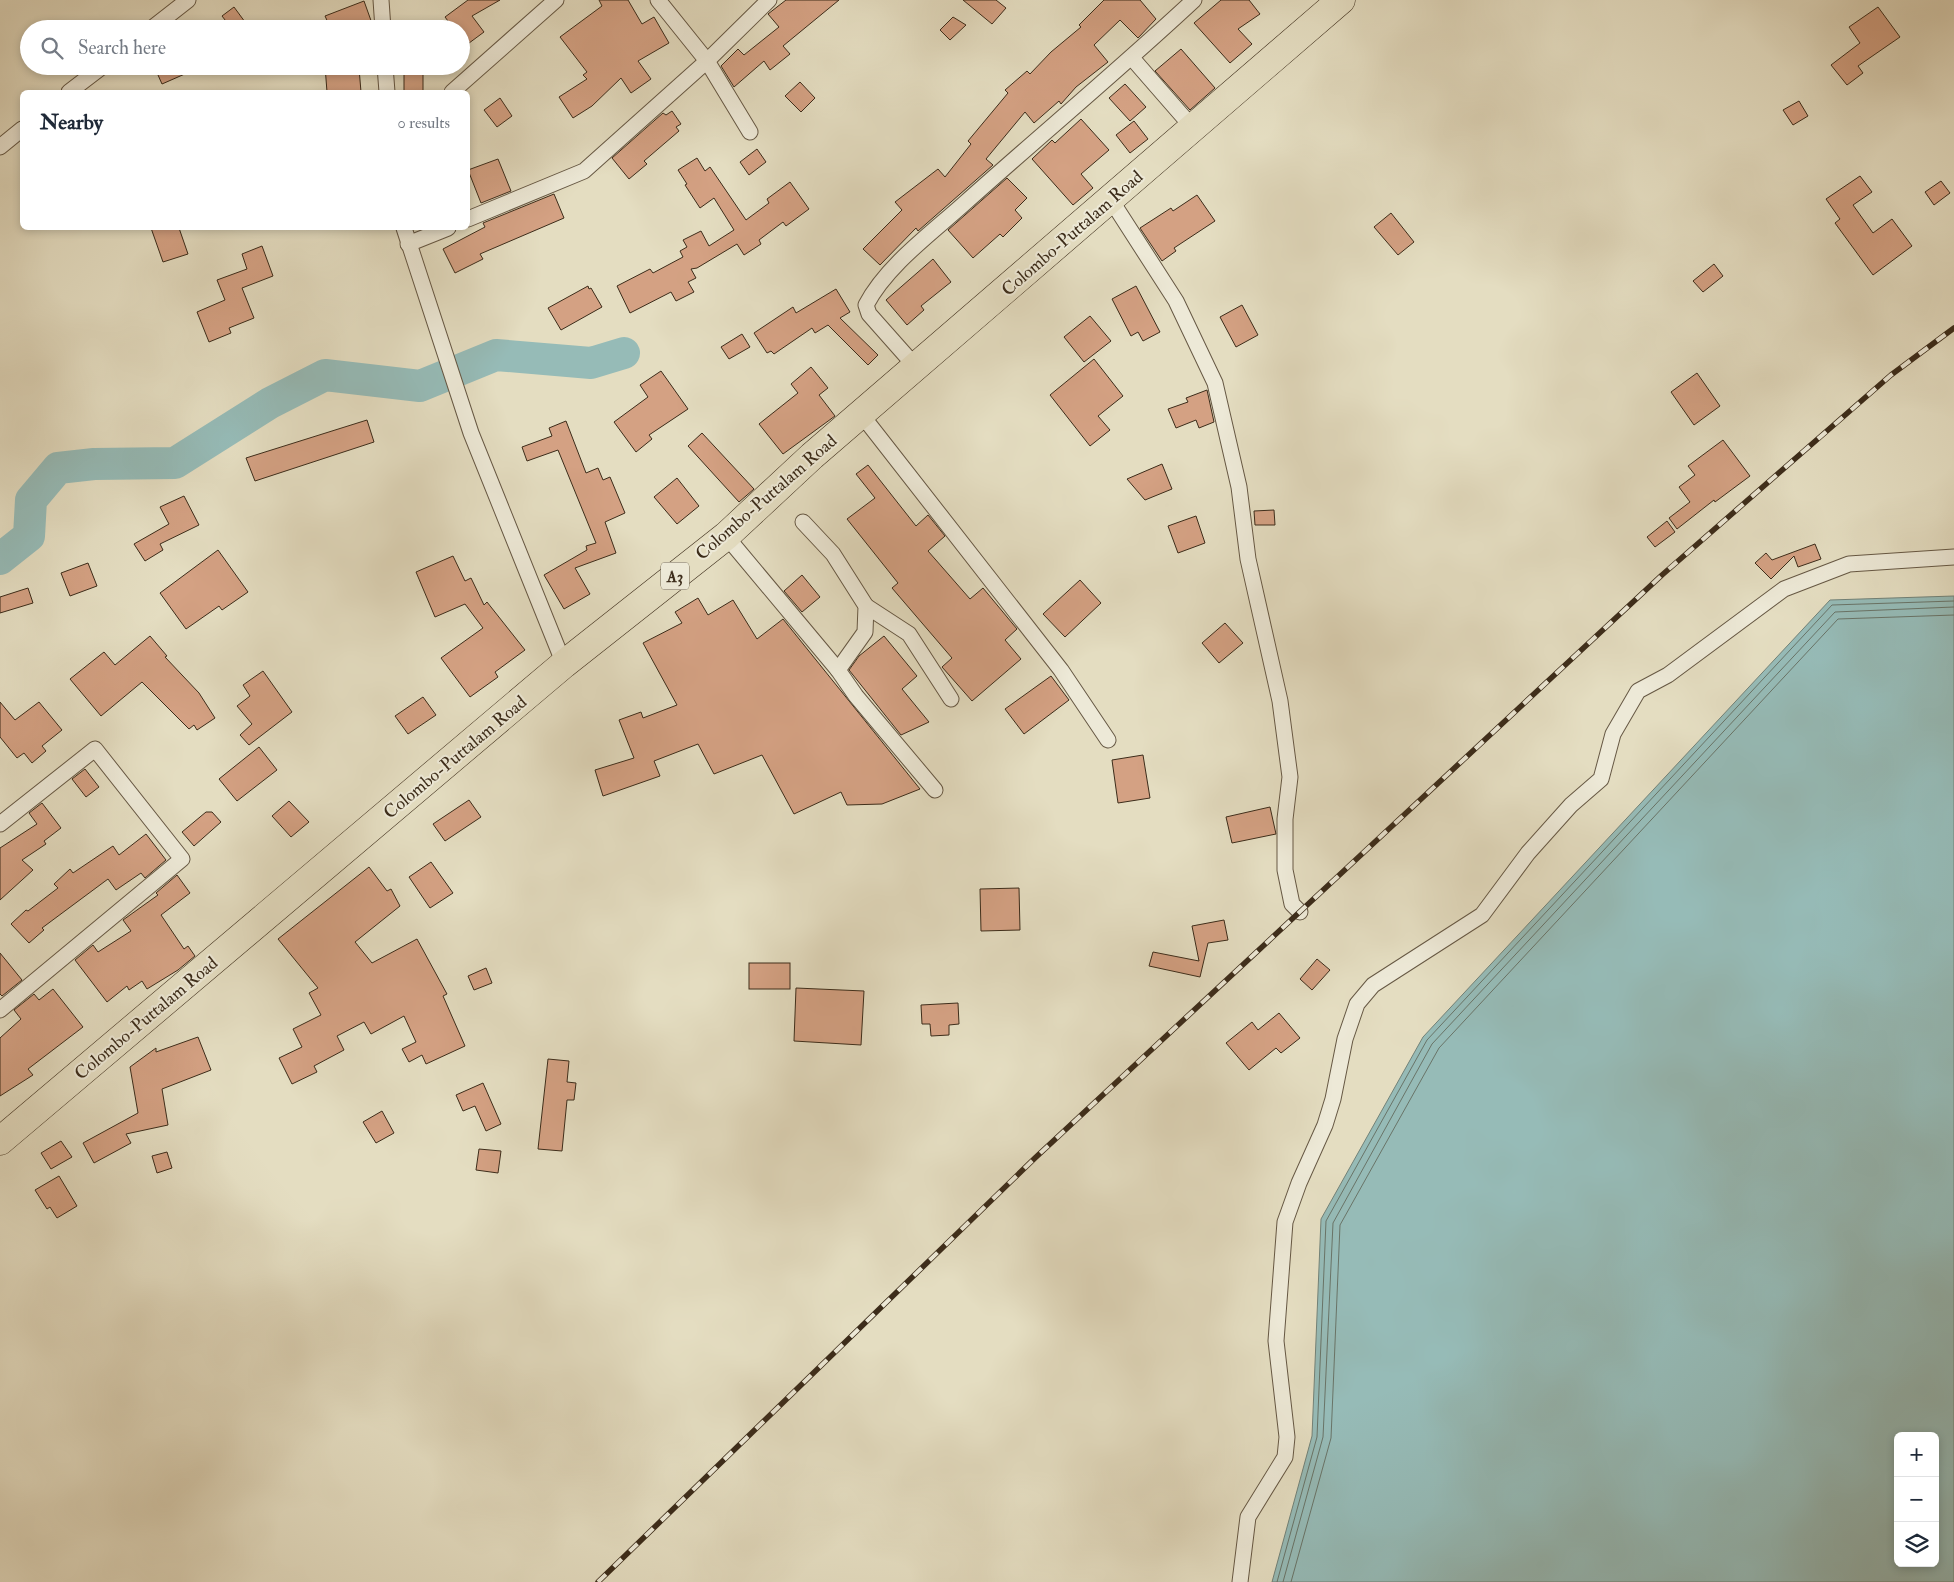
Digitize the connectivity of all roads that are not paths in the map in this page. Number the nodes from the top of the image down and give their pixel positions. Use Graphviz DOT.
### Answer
graph roads {
  1 [pos="188,0"];
  2 [pos="380,0"];
  3 [pos="556,0"];
  4 [pos="658,0"];
  5 [pos="769,0"];
  6 [pos="1194,0"];
  7 [pos="1341,0"];
  8 [pos="162,20"];
  9 [pos="382,20"];
  10 [pos="1132,58"];
  11 [pos="707,61"];
  12 [pos="91,75"];
  13 [pos="386,75"];
  14 [pos="72,90"];
  15 [pos="387,90"];
  16 [pos="454,90"];
  17 [pos="1193,128"];
  18 [pos="20,132"];
  19 [pos="750,132"];
  20 [pos="0,148"];
  21 [pos="1111,200"];
  22 [pos="470,218"];
  23 [pos="404,230"];
  24 [pos="443,230"];
  25 [pos="408,244"];
  26 [pos="916,367"];
  27 [pos="861,414"];
  28 [pos="803,522"];
  29 [pos="726,536"];
  30 [pos="1954,557"];
  31 [pos="866,606"];
  32 [pos="564,664"];
  33 [pos="838,670"];
  34 [pos="951,698"];
  35 [pos="1108,740"];
  36 [pos="935,790"];
  37 [pos="0,824"];
  38 [pos="1300,912"];
  39 [pos="0,1010"];
  40 [pos="0,1141"];
  41 [pos="1240,1582"];
  1 -- 8 [label="street"];
  2 -- 9 [label="street"];
  3 -- 16 [label="street"];
  4 -- 11 [label="street"];
  5 -- 11 [label="street"];
  6 -- 10 [label="street"];
  7 -- 17 [label="highway, Colombo-Puttalam Road / A3"];
  10 -- 17 [label="street"];
  10 -- 26 [label="street"];
  11 -- 19 [label="street"];
  11 -- 22 [label="street"];
  12 -- 14 [label="street"];
  13 -- 15 [label="street"];
  17 -- 21 [label="highway, Colombo-Puttalam Road / A3"];
  18 -- 20 [label="street"];
  21 -- 26 [label="highway, Colombo-Puttalam Road / A3"];
  21 -- 38 [label="street"];
  23 -- 25 [label="street"];
  24 -- 25 [label="street"];
  25 -- 32 [label="street"];
  26 -- 27 [label="highway, Colombo-Puttalam Road / A3"];
  27 -- 29 [label="highway, Colombo-Puttalam Road / A3"];
  27 -- 35 [label="street"];
  28 -- 31 [label="street"];
  29 -- 32 [label="highway, Colombo-Puttalam Road / A3"];
  29 -- 33 [label="street"];
  30 -- 41 [label="street"];
  31 -- 33 [label="street"];
  31 -- 34 [label="street"];
  32 -- 40 [label="highway, Colombo-Puttalam Road / A3"];
  33 -- 36 [label="street"];
  37 -- 39 [label="street"];
}
